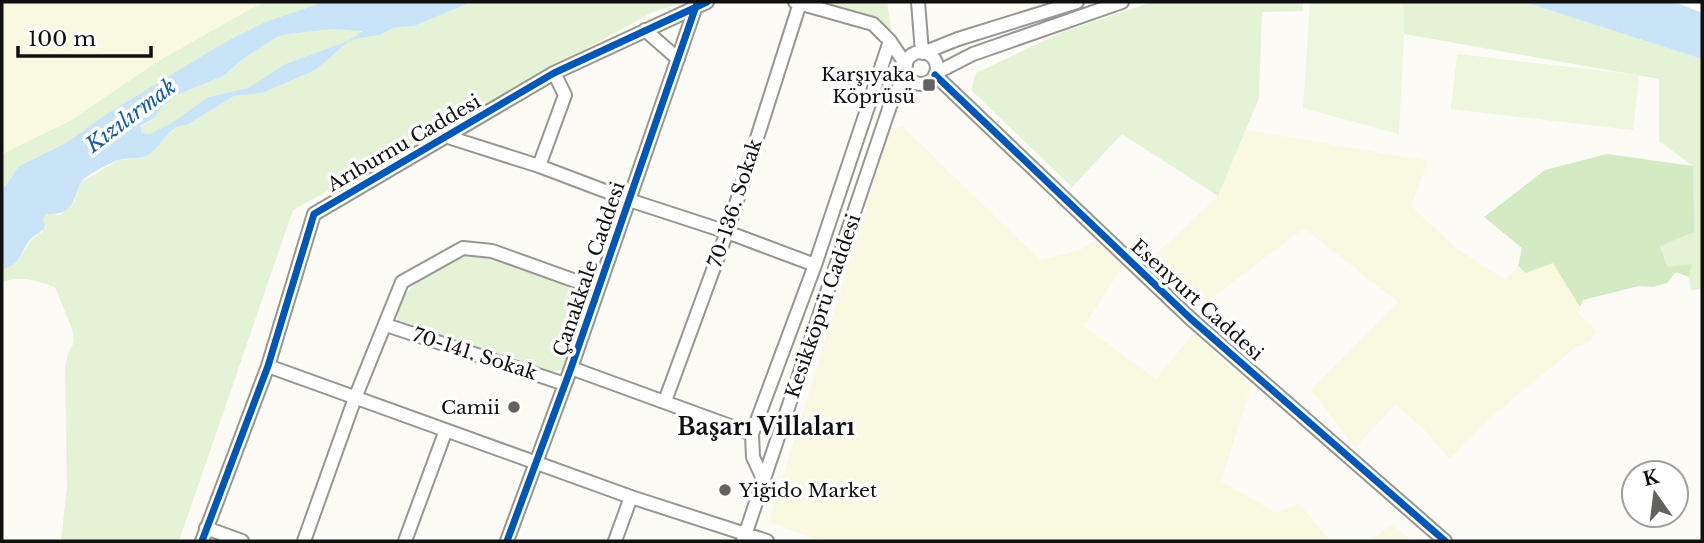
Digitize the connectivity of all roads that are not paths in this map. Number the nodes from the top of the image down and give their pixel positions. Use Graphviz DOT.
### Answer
graph roads {
  1 [pos="797,2"];
  2 [pos="918,2"];
  3 [pos="1077,2"];
  4 [pos="1122,2"];
  5 [pos="701,4"];
  6 [pos="645,30"];
  7 [pos="890,41"];
  8 [pos="922,53"];
  9 [pos="678,59"];
  10 [pos="906,68"];
  11 [pos="554,73"];
  12 [pos="936,74"];
  13 [pos="448,137"];
  14 [pos="539,166"];
  15 [pos="629,200"];
  16 [pos="727,232"];
  17 [pos="815,266"];
  18 [pos="837,266"];
  19 [pos="832,281"];
  20 [pos="598,289"];
  21 [pos="386,325"];
  22 [pos="268,366"];
  23 [pos="571,369"];
  24 [pos="565,384"];
  25 [pos="355,398"];
  26 [pos="665,401"];
  27 [pos="446,430"];
  28 [pos="752,434"];
  29 [pos="536,463"];
  30 [pos="764,481"];
  31 [pos="631,497"];
  32 [pos="204,535"];
  33 [pos="744,537"];
  34 [pos="242,541"];
  35 [pos="304,541"];
  36 [pos="405,541"];
  37 [pos="507,541"];
  38 [pos="615,541"];
  39 [pos="767,541"];
  40 [pos="1445,541"];
  1 -- 7 [label="street"];
  1 -- 16 [label="street, 70-136. Sokak"];
  2 -- 8 [label="street"];
  3 -- 8 [label="street"];
  4 -- 12 [label="street"];
  5 -- 6 [label="street, Arıburnu Caddesi"];
  5 -- 9 [label="street, Çanakkale Caddesi"];
  6 -- 9 [label="street"];
  6 -- 11 [label="street, Arıburnu Caddesi"];
  7 -- 10 [label="street"];
  7 -- 17 [label="street, Kesikköprü Caddesi"];
  8 -- 10 [label="street"];
  8 -- 12 [label="street"];
  9 -- 15 [label="street, Çanakkale Caddesi"];
  10 -- 12 [label="street"];
  10 -- 18 [label="street, Kesikköprü Caddesi"];
  11 -- 13 [label="street, Arıburnu Caddesi"];
  11 -- 14 [label="street"];
  12 -- 40 [label="street, Esenyurt Caddesi"];
  13 -- 14 [label="street"];
  13 -- 22 [label="street, Arıburnu Caddesi"];
  14 -- 15 [label="street"];
  15 -- 16 [label="street"];
  15 -- 20 [label="street, Çanakkale Caddesi"];
  16 -- 17 [label="street"];
  16 -- 26 [label="street, 70-136. Sokak"];
  17 -- 18 [label="street"];
  17 -- 19 [label="street"];
  17 -- 28 [label="street, Kesikköprü Caddesi"];
  18 -- 19 [label="street, Kesikköprü Caddesi"];
  19 -- 30 [label="street, Kesikköprü Caddesi"];
  20 -- 21 [label="street"];
  20 -- 23 [label="street, Çanakkale Caddesi"];
  21 -- 24 [label="street, 70-141. Sokak"];
  21 -- 25 [label="street"];
  22 -- 25 [label="street"];
  22 -- 32 [label="street, Arıburnu Caddesi"];
  23 -- 24 [label="street, Çanakkale Caddesi"];
  23 -- 26 [label="street"];
  24 -- 29 [label="street, Çanakkale Caddesi"];
  25 -- 27 [label="street"];
  25 -- 35 [label="street"];
  26 -- 28 [label="street"];
  27 -- 29 [label="street"];
  27 -- 36 [label="street"];
  28 -- 30 [label="street"];
  29 -- 31 [label="street"];
  29 -- 37 [label="street, Çanakkale Caddesi"];
  30 -- 33 [label="street, Kesikköprü Caddesi"];
  31 -- 33 [label="street"];
  31 -- 38 [label="street"];
  32 -- 34 [label="street"];
  33 -- 39 [label="street"];
}
